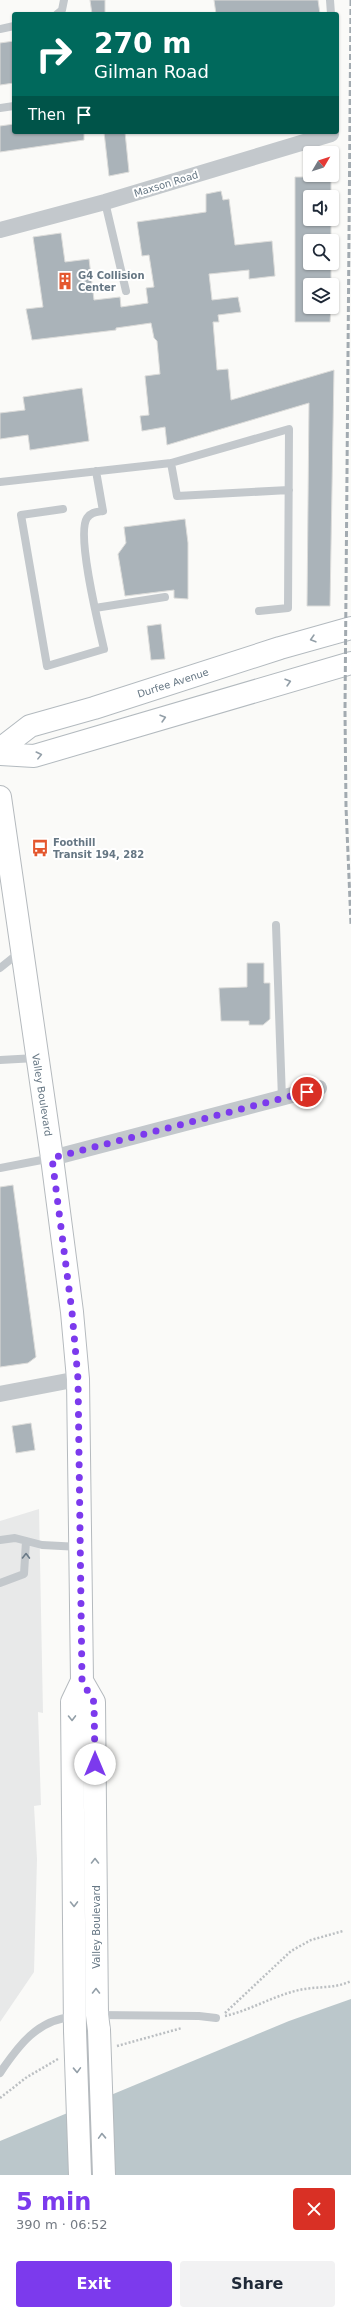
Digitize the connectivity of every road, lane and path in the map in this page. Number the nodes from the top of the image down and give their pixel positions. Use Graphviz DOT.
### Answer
graph roads {
  1 [pos="64,0"];
  2 [pos="330,0"];
  3 [pos="60,12"];
  4 [pos="331,12"];
  5 [pos="12,26"];
  6 [pos="0,29"];
  7 [pos="12,106"];
  8 [pos="0,108"];
  9 [pos="325,134"];
  10 [pos="105,202"];
  11 [pos="0,230"];
  12 [pos="126,291"];
  13 [pos="171,462"];
  14 [pos="96,471"];
  15 [pos="0,482"];
  16 [pos="289,490"];
  17 [pos="63,509"];
  18 [pos="166,597"];
  19 [pos="95,608"];
  20 [pos="259,611"];
  21 [pos="351,628"];
  22 [pos="351,663"];
  23 [pos="0,749"];
  24 [pos="0,754"];
  25 [pos="0,797"];
  26 [pos="4,858"];
  27 [pos="276,926"];
  28 [pos="22,950"];
  29 [pos="0,968"];
  30 [pos="36,1058"];
  31 [pos="0,1060"];
  32 [pos="319,1088"];
  33 [pos="282,1099"];
  34 [pos="52,1158"];
  35 [pos="0,1168"];
  36 [pos="78,1379"];
  37 [pos="0,1394"];
  38 [pos="0,1540"];
  39 [pos="26,1541"];
  40 [pos="81,1547"];
  41 [pos="0,1583"];
  42 [pos="343,1931"];
  43 [pos="351,1981"];
  44 [pos="216,2018"];
  45 [pos="87,2023"];
  46 [pos="0,2073"];
  47 [pos="80,2175"];
  48 [pos="104,2175"];
  1 -- 3 [label="lane"];
  2 -- 4 [label="lane"];
  5 -- 6 [label="lane"];
  7 -- 8 [label="lane"];
  9 -- 10 [label="street, Maxson Road"];
  10 -- 11 [label="street, Maxson Road"];
  10 -- 12 [label="lane"];
  13 -- 14 [label="lane"];
  13 -- 16 [label="lane"];
  13 -- 16 [label="lane"];
  14 -- 15 [label="lane"];
  14 -- 19 [label="lane"];
  16 -- 20 [label="lane"];
  17 -- 19 [label="lane"];
  18 -- 19 [label="lane"];
  21 -- 23 [label="main road, Durfee Avenue, one-way"];
  24 -- 22 [label="main road, one-way"];
  25 -- 26 [label="main road, Valley Boulevard"];
  26 -- 28 [label="main road, Valley Boulevard"];
  27 -- 33 [label="lane"];
  28 -- 29 [label="lane"];
  28 -- 30 [label="main road, Valley Boulevard"];
  30 -- 31 [label="lane"];
  30 -- 34 [label="main road, Valley Boulevard"];
  32 -- 33 [label="street"];
  33 -- 34 [label="street"];
  34 -- 35 [label="lane"];
  34 -- 36 [label="main road, Valley Boulevard"];
  36 -- 37 [label="street"];
  36 -- 40 [label="main road, Valley Boulevard"];
  38 -- 39 [label="lane"];
  39 -- 40 [label="lane"];
  41 -- 39 [label="lane, one-way"];
  40 -- 45 [label="main road, Valley Boulevard"];
  42 -- 44 [label="path"];
  43 -- 44 [label="path"];
  44 -- 45 [label="lane"];
  45 -- 46 [label="lane"];
  45 -- 47 [label="main road, Valley Boulevard, one-way, bridge"];
  48 -- 45 [label="main road, Valley Boulevard, one-way, bridge"];
}
